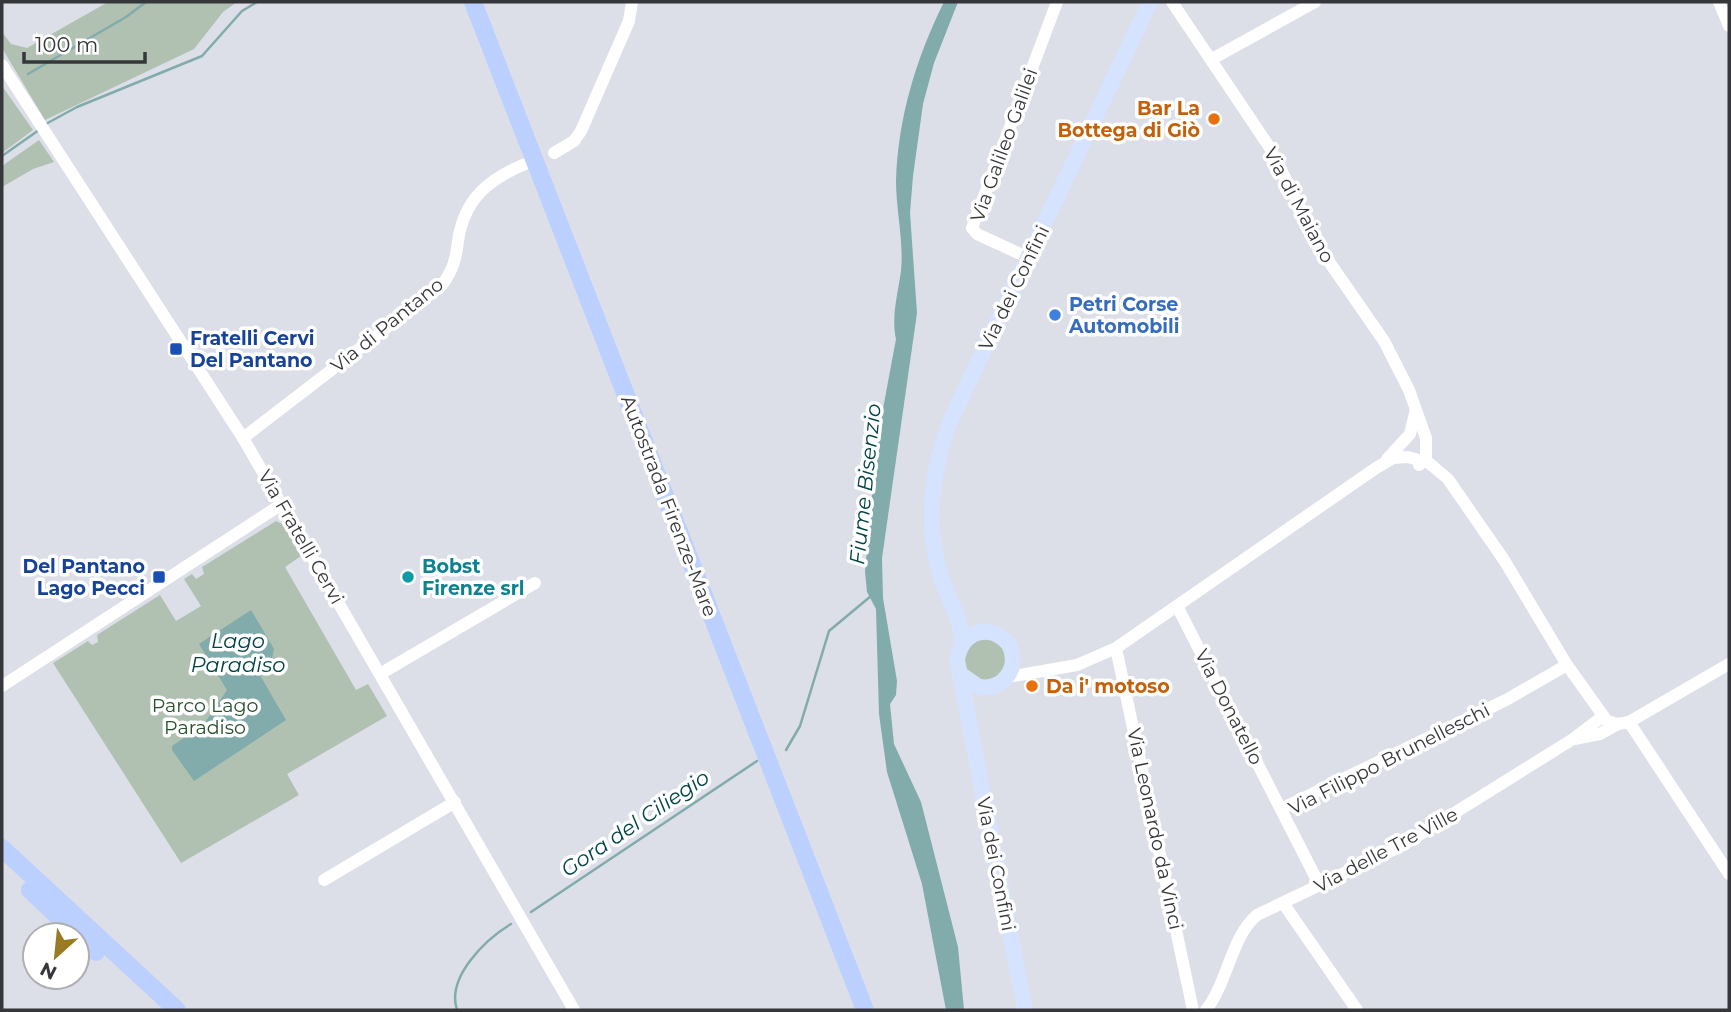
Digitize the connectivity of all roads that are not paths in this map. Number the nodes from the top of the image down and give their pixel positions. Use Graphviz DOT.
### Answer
graph roads {
  1 [pos="473,2"];
  2 [pos="485,2"];
  3 [pos="632,2"];
  4 [pos="1057,2"];
  5 [pos="1150,2"];
  6 [pos="1172,2"];
  7 [pos="1315,2"];
  8 [pos="1719,2"];
  9 [pos="1729,26"];
  10 [pos="1212,59"];
  11 [pos="3,72"];
  12 [pos="554,153"];
  13 [pos="525,164"];
  14 [pos="1029,258"];
  15 [pos="1415,414"];
  16 [pos="1410,434"];
  17 [pos="243,438"];
  18 [pos="1409,457"];
  19 [pos="1425,461"];
  20 [pos="1381,465"];
  21 [pos="282,504"];
  22 [pos="535,583"];
  23 [pos="944,586"];
  24 [pos="1177,606"];
  25 [pos="982,631"];
  26 [pos="962,643"];
  27 [pos="1116,648"];
  28 [pos="1013,652"];
  29 [pos="1729,664"];
  30 [pos="1567,665"];
  31 [pos="1045,670"];
  32 [pos="380,674"];
  33 [pos="960,674"];
  34 [pos="1008,677"];
  35 [pos="2,686"];
  36 [pos="986,688"];
  37 [pos="1602,717"];
  38 [pos="968,719"];
  39 [pos="1623,723"];
  40 [pos="1573,738"];
  41 [pos="455,803"];
  42 [pos="1281,809"];
  43 [pos="2,848"];
  44 [pos="2,864"];
  45 [pos="1729,874"];
  46 [pos="324,880"];
  47 [pos="1320,886"];
  48 [pos="1283,903"];
  49 [pos="160,1010"];
  50 [pos="177,1010"];
  51 [pos="574,1010"];
  52 [pos="865,1010"];
  53 [pos="877,1010"];
  54 [pos="1025,1010"];
  55 [pos="1193,1010"];
  56 [pos="1206,1010"];
  57 [pos="1357,1010"];
  1 -- 52 [label="highway, Autostrada Firenze-Mare"];
  2 -- 53 [label="highway, Autostrada Firenze-Mare"];
  3 -- 12 [label="street"];
  4 -- 14 [label="street, Via Galileo Galilei"];
  5 -- 14 [label="main road, Via dei Confini"];
  6 -- 10 [label="street, Via di Maiano"];
  7 -- 10 [label="street"];
  8 -- 9 [label="street"];
  10 -- 15 [label="street, Via di Maiano"];
  11 -- 17 [label="street, Via Fratelli Cervi"];
  13 -- 17 [label="street, Via di Pantano"];
  14 -- 23 [label="main road, Via dei Confini"];
  15 -- 16 [label="street"];
  15 -- 19 [label="street, Via di Maiano"];
  16 -- 18 [label="street"];
  16 -- 20 [label="street"];
  17 -- 21 [label="street, Via Fratelli Cervi"];
  18 -- 19 [label="street"];
  18 -- 20 [label="street"];
  19 -- 20 [label="street"];
  19 -- 30 [label="street"];
  20 -- 24 [label="street"];
  21 -- 32 [label="street, Via Fratelli Cervi"];
  21 -- 35 [label="street"];
  22 -- 32 [label="street"];
  23 -- 25 [label="main road, Via dei Confini"];
  23 -- 26 [label="main road, Via dei Confini"];
  24 -- 27 [label="street"];
  24 -- 42 [label="street, Via Donatello"];
  25 -- 26 [label="main road"];
  25 -- 28 [label="main road, Via dei Confini"];
  26 -- 33 [label="main road, Via dei Confini"];
  27 -- 31 [label="street"];
  27 -- 55 [label="street, Via Leonardo da Vinci"];
  28 -- 31 [label="street"];
  28 -- 34 [label="main road"];
  29 -- 39 [label="street"];
  30 -- 37 [label="street"];
  30 -- 42 [label="street, Via Filippo Brunelleschi"];
  31 -- 34 [label="street"];
  32 -- 41 [label="street, Via Fratelli Cervi"];
  33 -- 36 [label="main road"];
  33 -- 38 [label="main road, Via dei Confini"];
  34 -- 36 [label="main road"];
  36 -- 38 [label="main road"];
  37 -- 39 [label="street"];
  37 -- 40 [label="street, Via delle Tre Ville"];
  38 -- 54 [label="main road, Via dei Confini"];
  39 -- 40 [label="street"];
  39 -- 45 [label="street"];
  40 -- 47 [label="street, Via delle Tre Ville"];
  41 -- 46 [label="street"];
  41 -- 51 [label="street, Via Fratelli Cervi"];
  42 -- 47 [label="street, Via Filippo Brunelleschi"];
  43 -- 50 [label="highway"];
  44 -- 49 [label="highway"];
  47 -- 48 [label="street, Via delle Tre Ville"];
  48 -- 56 [label="street, Via delle Tre Ville"];
  48 -- 57 [label="street"];
}
